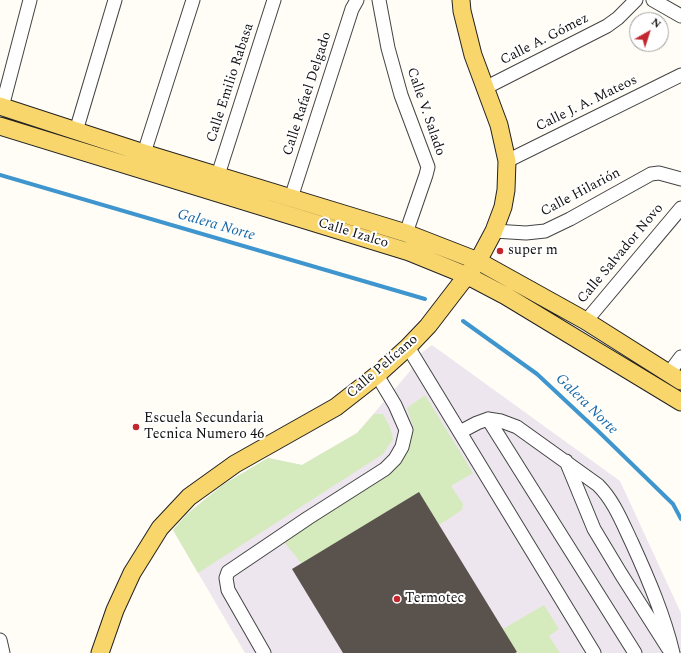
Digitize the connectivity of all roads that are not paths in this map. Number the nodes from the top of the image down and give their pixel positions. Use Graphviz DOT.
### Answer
graph roads {
  1 [pos="30,0"];
  2 [pos="115,0"];
  3 [pos="193,0"];
  4 [pos="274,0"];
  5 [pos="357,0"];
  6 [pos="379,0"];
  7 [pos="461,0"];
  8 [pos="636,0"];
  9 [pos="653,0"];
  10 [pos="681,16"];
  11 [pos="681,75"];
  12 [pos="484,88"];
  13 [pos="1,107"];
  14 [pos="0,126"];
  15 [pos="76,131"];
  16 [pos="144,153"];
  17 [pos="507,162"];
  18 [pos="218,175"];
  19 [pos="681,179"];
  20 [pos="291,198"];
  21 [pos="681,208"];
  22 [pos="494,231"];
  23 [pos="406,233"];
  24 [pos="478,261"];
  25 [pos="468,276"];
  26 [pos="586,321"];
  27 [pos="408,348"];
  28 [pos="681,357"];
  29 [pos="377,375"];
  30 [pos="675,377"];
  31 [pos="681,402"];
  32 [pos="488,419"];
  33 [pos="460,432"];
  34 [pos="566,461"];
  35 [pos="0,640"];
  36 [pos="3,653"];
  37 [pos="100,653"];
  38 [pos="264,653"];
  39 [pos="594,653"];
  40 [pos="635,653"];
  41 [pos="672,653"];
  1 -- 13 [label="street"];
  2 -- 15 [label="street"];
  3 -- 16 [label="street"];
  4 -- 18 [label="street, Calle Emilio Rabasa"];
  5 -- 20 [label="street, Calle Rafael Delgado"];
  6 -- 23 [label="street, Calle V. Salado"];
  7 -- 12 [label="main road, Calle Pelícano"];
  8 -- 12 [label="street, Calle A. Gómez"];
  9 -- 10 [label="street"];
  11 -- 17 [label="street, Calle J. A. Mateos"];
  12 -- 17 [label="main road, Calle Pelícano"];
  13 -- 15 [label="main road, Calle Izalco"];
  14 -- 25 [label="main road, Calle Izalco"];
  15 -- 16 [label="main road, Calle Izalco"];
  16 -- 18 [label="main road, Calle Izalco"];
  17 -- 22 [label="main road, Calle Pelícano"];
  18 -- 20 [label="main road, Calle Izalco"];
  19 -- 22 [label="street, Calle Hilarión"];
  20 -- 23 [label="main road, Calle Izalco"];
  21 -- 26 [label="street, Calle Salvador Novo"];
  22 -- 24 [label="main road, Calle Pelícano"];
  23 -- 24 [label="main road, Calle Izalco"];
  24 -- 25 [label="main road, Calle Pelícano"];
  24 -- 26 [label="main road, Calle Izalco"];
  25 -- 27 [label="main road, Calle Pelícano"];
  25 -- 31 [label="main road, Calle Izalco"];
  26 -- 30 [label="main road, Calle Izalco"];
  27 -- 29 [label="main road, Calle Pelícano"];
  27 -- 33 [label="street"];
  28 -- 30 [label="street"];
  29 -- 37 [label="main road, Calle Pelícano"];
  29 -- 38 [label="street"];
  32 -- 33 [label="street"];
  32 -- 34 [label="street"];
  32 -- 40 [label="street"];
  33 -- 39 [label="street"];
  34 -- 41 [label="street"];
  34 -- 41 [label="street"];
  35 -- 36 [label="street"];
}
